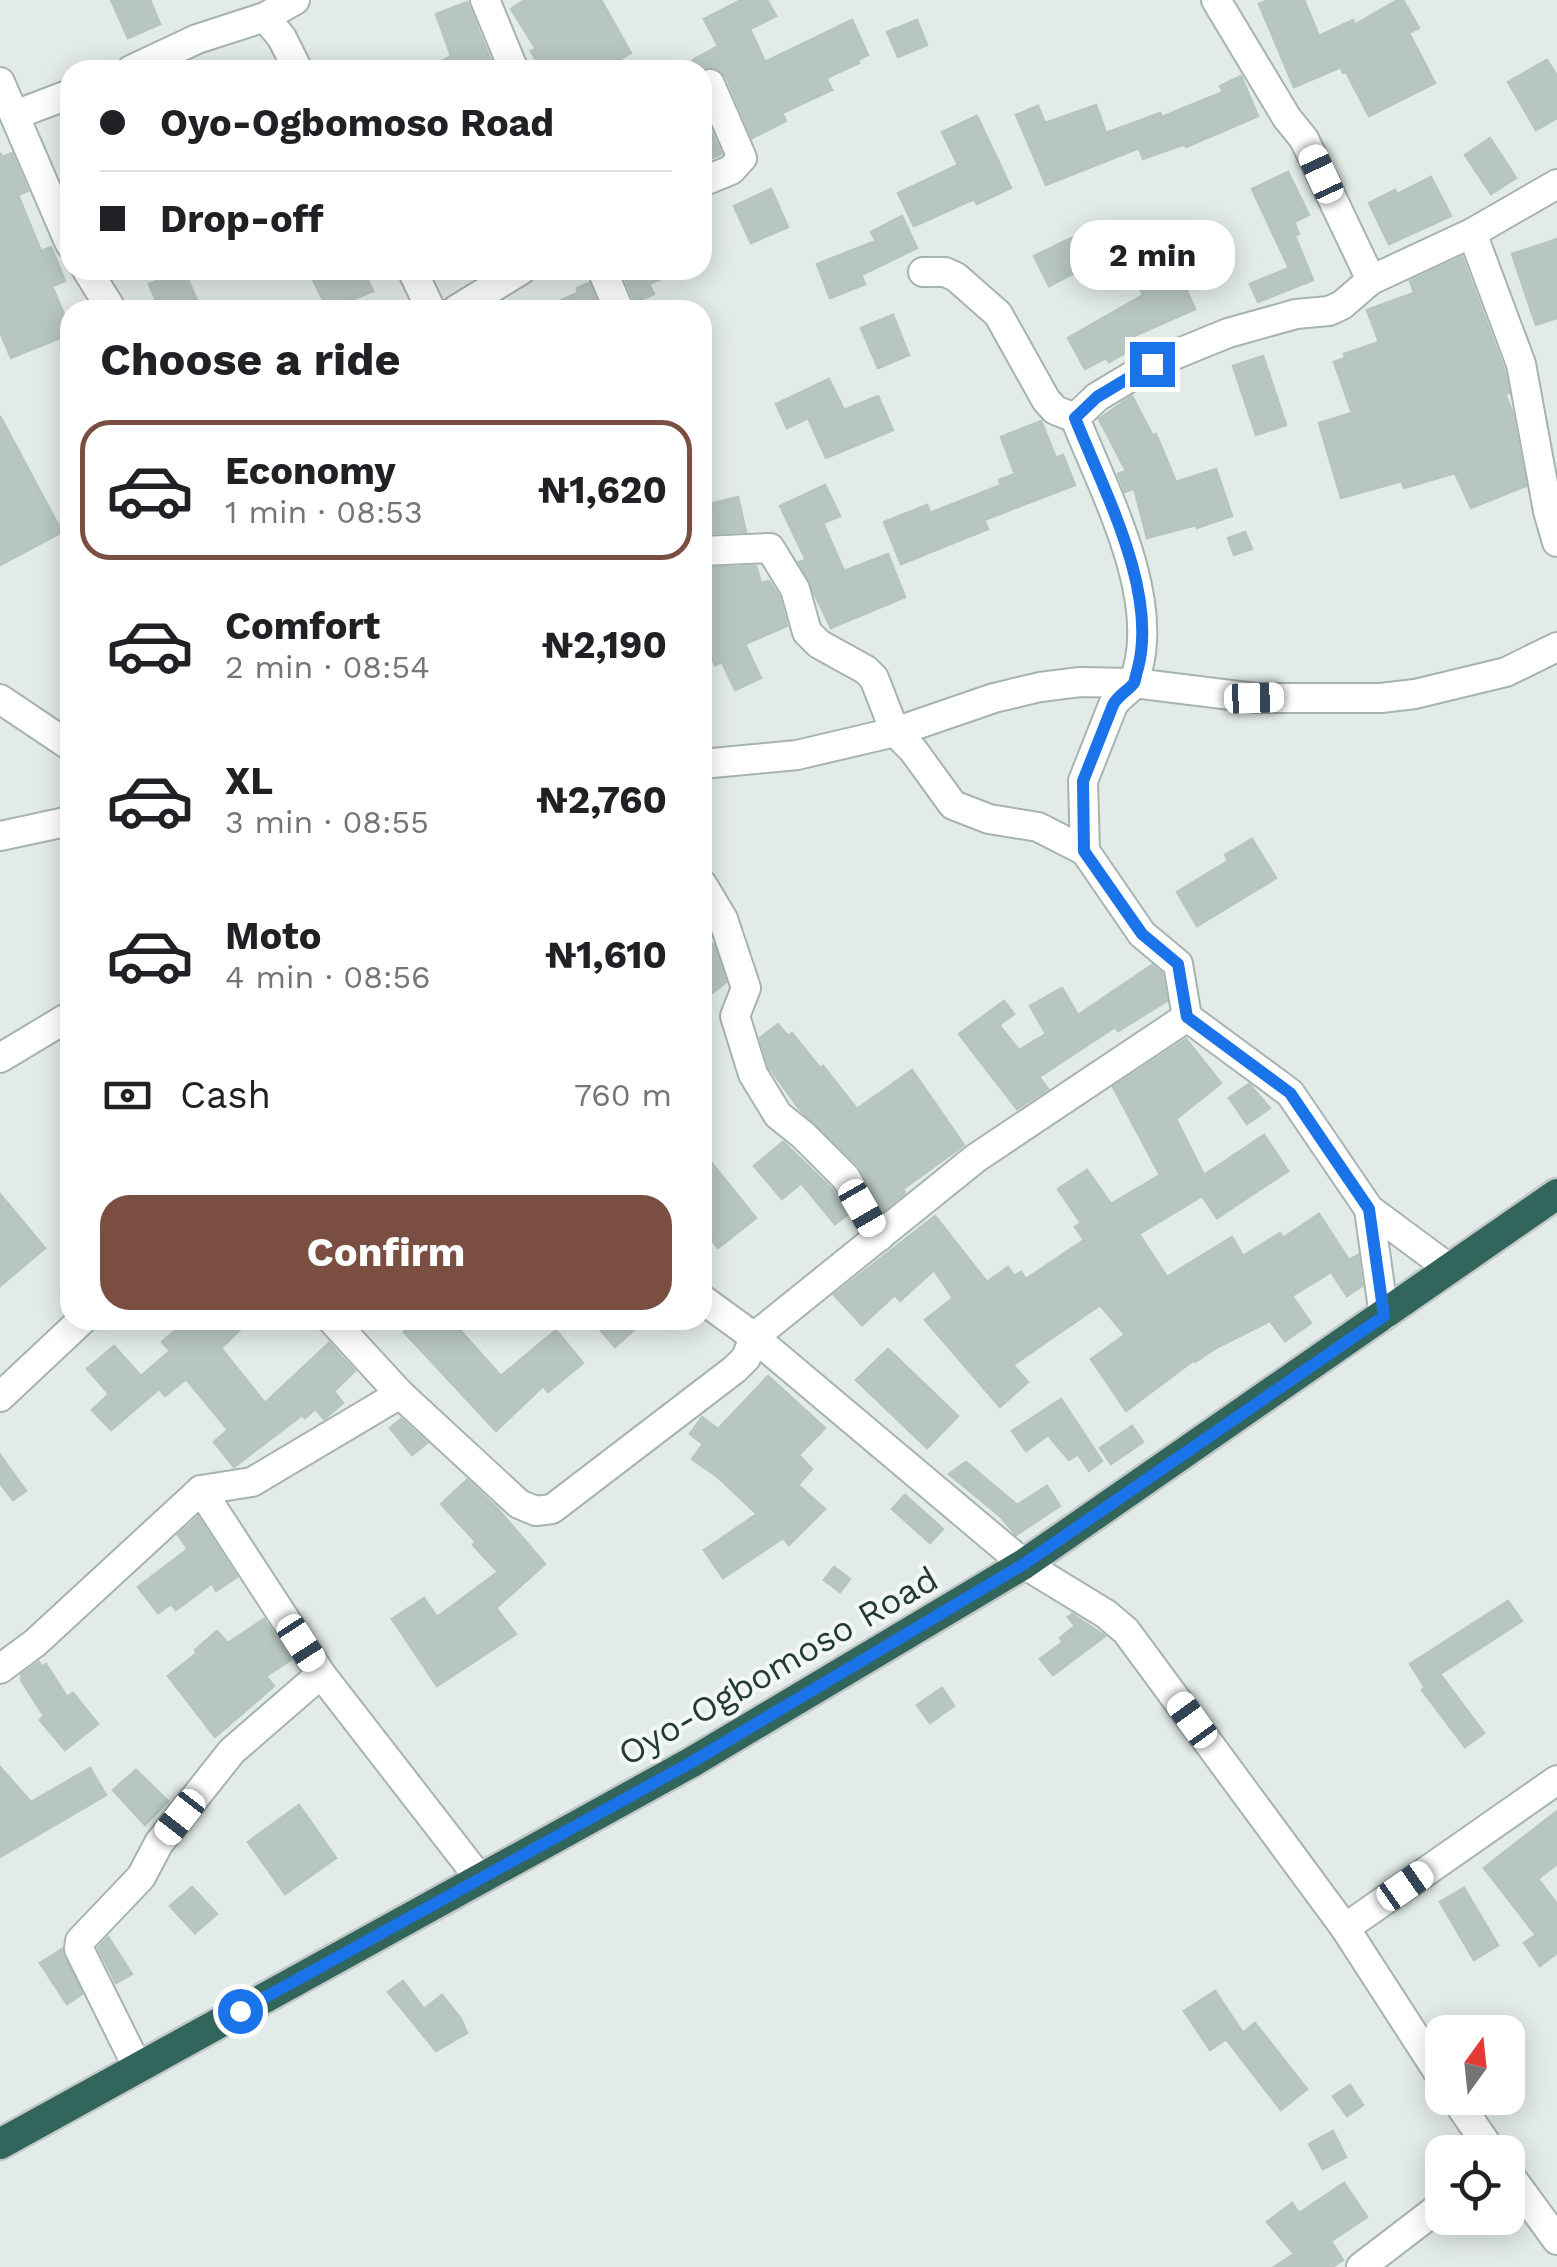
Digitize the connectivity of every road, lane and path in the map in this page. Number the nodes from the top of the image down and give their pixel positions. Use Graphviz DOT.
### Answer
graph roads {
  1 [pos="295,0"];
  2 [pos="485,0"];
  3 [pos="1222,2"];
  4 [pos="265,17"];
  5 [pos="152,60"];
  6 [pos="293,60"];
  7 [pos="510,60"];
  8 [pos="0,82"];
  9 [pos="712,89"];
  10 [pos="60,98"];
  11 [pos="15,115"];
  12 [pos="712,178"];
  13 [pos="1557,184"];
  14 [pos="60,221"];
  15 [pos="1472,233"];
  16 [pos="923,272"];
  17 [pos="506,280"];
  18 [pos="1371,280"];
  19 [pos="472,300"];
  20 [pos="1075,418"];
  21 [pos="1557,542"];
  22 [pos="712,551"];
  23 [pos="1557,646"];
  24 [pos="1134,683"];
  25 [pos="1,700"];
  26 [pos="895,732"];
  27 [pos="60,739"];
  28 [pos="712,763"];
  29 [pos="60,823"];
  30 [pos="0,836"];
  31 [pos="1084,851"];
  32 [pos="712,901"];
  33 [pos="1187,1017"];
  34 [pos="60,1022"];
  35 [pos="0,1058"];
  36 [pos="1557,1194"];
  37 [pos="1369,1209"];
  38 [pos="879,1236"];
  39 [pos="1450,1269"];
  40 [pos="712,1306"];
  41 [pos="1384,1316"];
  42 [pos="71,1330"];
  43 [pos="341,1330"];
  44 [pos="754,1336"];
  45 [pos="400,1394"];
  46 [pos="0,1396"];
  47 [pos="200,1490"];
  48 [pos="1024,1564"];
  49 [pos="0,1669"];
  50 [pos="321,1674"];
  51 [pos="1557,1780"];
  52 [pos="480,1879"];
  53 [pos="1344,1928"];
  54 [pos="1425,2052"];
  55 [pos="138,2068"];
  56 [pos="0,2144"];
  57 [pos="1525,2199"];
  58 [pos="1425,2218"];
  59 [pos="1557,2240"];
  60 [pos="1361,2267"];
  1 -- 4 [label="street"];
  2 -- 7 [label="street"];
  3 -- 18 [label="street"];
  4 -- 5 [label="street"];
  4 -- 6 [label="street"];
  8 -- 11 [label="street"];
  9 -- 12 [label="street"];
  10 -- 11 [label="street"];
  11 -- 14 [label="street"];
  13 -- 15 [label="street"];
  15 -- 18 [label="street"];
  15 -- 21 [label="street"];
  16 -- 20 [label="street"];
  17 -- 19 [label="street"];
  18 -- 20 [label="street"];
  20 -- 24 [label="street"];
  22 -- 26 [label="street"];
  23 -- 24 [label="street"];
  24 -- 26 [label="street"];
  24 -- 31 [label="street"];
  25 -- 27 [label="street"];
  26 -- 28 [label="street"];
  26 -- 31 [label="street"];
  29 -- 30 [label="street"];
  31 -- 33 [label="street"];
  32 -- 38 [label="street"];
  33 -- 37 [label="street"];
  33 -- 38 [label="street"];
  34 -- 35 [label="street"];
  36 -- 39 [label="highway, Oyo-Ogbomoso Road"];
  37 -- 39 [label="street"];
  37 -- 41 [label="street"];
  38 -- 44 [label="street"];
  39 -- 41 [label="highway, Oyo-Ogbomoso Road"];
  40 -- 44 [label="street"];
  41 -- 48 [label="highway, Oyo-Ogbomoso Road"];
  42 -- 46 [label="street"];
  43 -- 45 [label="street"];
  44 -- 45 [label="street"];
  44 -- 48 [label="street"];
  45 -- 47 [label="street"];
  47 -- 49 [label="street"];
  47 -- 50 [label="street"];
  48 -- 52 [label="highway, Oyo-Ogbomoso Road"];
  48 -- 53 [label="street"];
  50 -- 52 [label="street"];
  50 -- 55 [label="street"];
  51 -- 53 [label="street"];
  52 -- 55 [label="highway, Oyo-Ogbomoso Road"];
  53 -- 54 [label="street"];
  55 -- 56 [label="highway, Oyo-Ogbomoso Road"];
  57 -- 59 [label="street"];
  58 -- 60 [label="street"];
}
